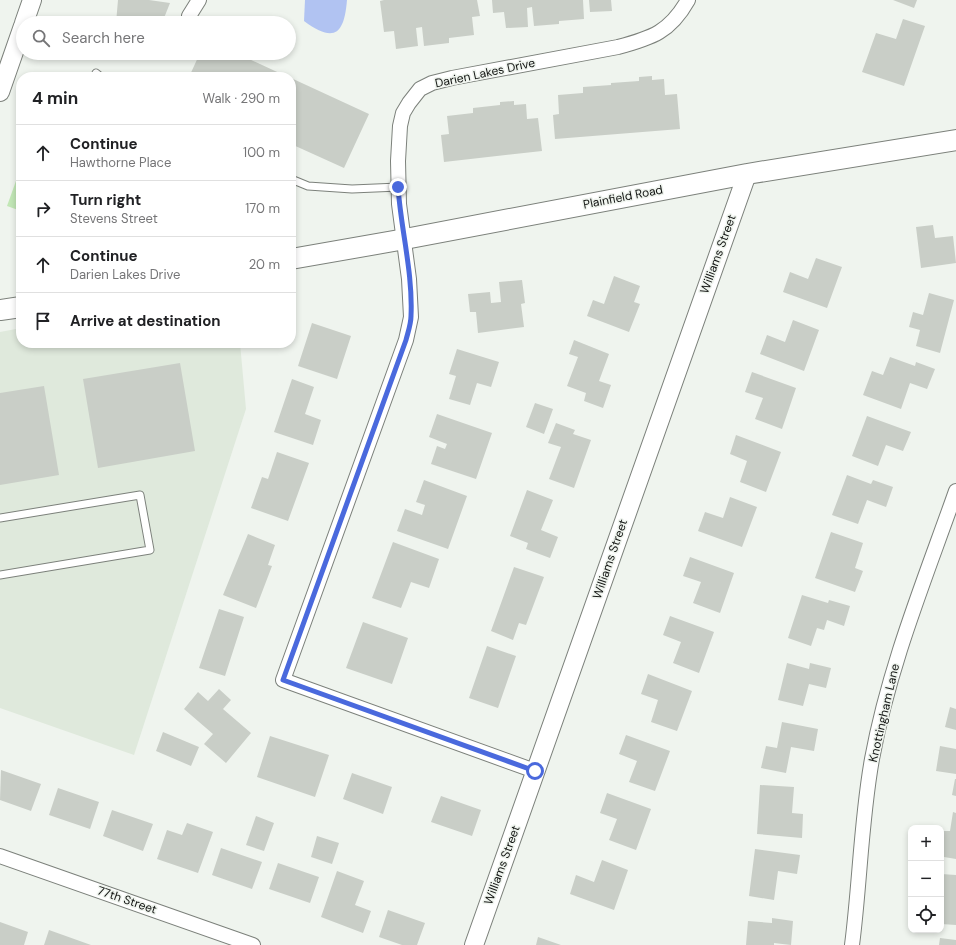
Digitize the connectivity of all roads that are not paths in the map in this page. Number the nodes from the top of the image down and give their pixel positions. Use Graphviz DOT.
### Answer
graph roads {
  1 [pos="32,0"];
  2 [pos="199,0"];
  3 [pos="688,0"];
  4 [pos="26,16"];
  5 [pos="189,16"];
  6 [pos="16,46"];
  7 [pos="0,92"];
  8 [pos="956,140"];
  9 [pos="747,174"];
  10 [pos="296,181"];
  11 [pos="398,187"];
  12 [pos="405,239"];
  13 [pos="296,258"];
  14 [pos="16,308"];
  15 [pos="0,310"];
  16 [pos="956,491"];
  17 [pos="0,518"];
  18 [pos="0,575"];
  19 [pos="535,771"];
  20 [pos="0,856"];
  21 [pos="253,945"];
  22 [pos="474,945"];
  23 [pos="852,945"];
  1 -- 4 [label="street"];
  2 -- 5 [label="street"];
  3 -- 11 [label="street, Darien Lakes Drive"];
  6 -- 7 [label="street"];
  8 -- 9 [label="main road, Plainfield Road"];
  9 -- 12 [label="main road, Plainfield Road"];
  9 -- 19 [label="street, Williams Street"];
  10 -- 11 [label="lane"];
  11 -- 12 [label="street, Darien Lakes Drive"];
  12 -- 13 [label="main road, Plainfield Road"];
  12 -- 19 [label="street, Darien Lakes Drive"];
  14 -- 15 [label="main road"];
  16 -- 23 [label="street, Knottingham Lane"];
  17 -- 18 [label="lane"];
  19 -- 22 [label="street, Williams Street"];
  20 -- 21 [label="street, 77th Street"];
}
